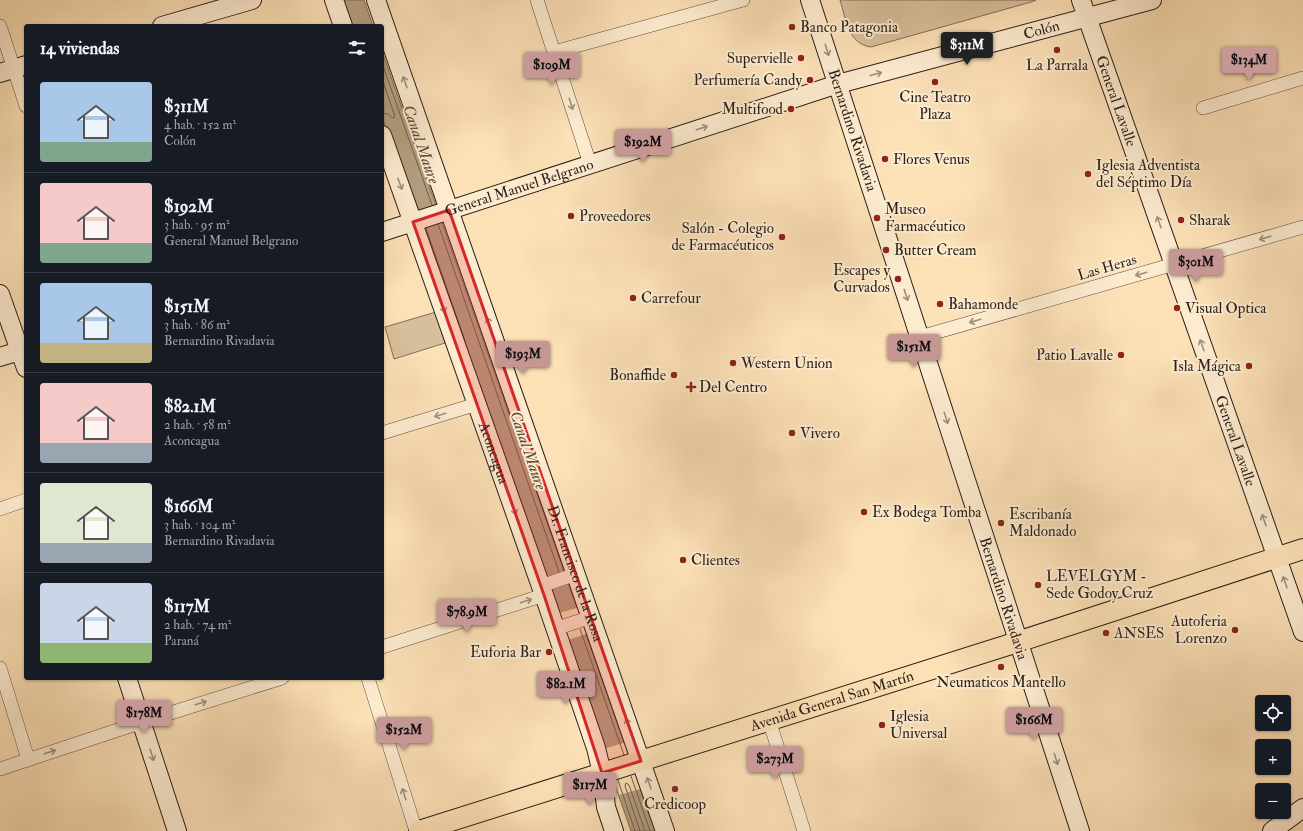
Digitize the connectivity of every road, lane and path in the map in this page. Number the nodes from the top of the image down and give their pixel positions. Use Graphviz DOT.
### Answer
graph roads {
  1 [pos="252,0"];
  2 [pos="334,0"];
  3 [pos="376,0"];
  4 [pos="537,0"];
  5 [pos="743,0"];
  6 [pos="810,0"];
  7 [pos="1081,0"];
  8 [pos="1152,0"];
  9 [pos="1088,18"];
  10 [pos="169,24"];
  11 [pos="342,24"];
  12 [pos="384,24"];
  13 [pos="384,25"];
  14 [pos="0,26"];
  15 [pos="554,52"];
  16 [pos="13,69"];
  17 [pos="1303,78"];
  18 [pos="838,84"];
  19 [pos="24,100"];
  20 [pos="1203,108"];
  21 [pos="384,139"];
  22 [pos="590,164"];
  23 [pos="444,212"];
  24 [pos="416,221"];
  25 [pos="1303,227"];
  26 [pos="384,231"];
  27 [pos="1174,264"];
  28 [pos="0,294"];
  29 [pos="920,337"];
  30 [pos="23,350"];
  31 [pos="0,357"];
  32 [pos="477,404"];
  33 [pos="384,432"];
  34 [pos="24,501"];
  35 [pos="0,509"];
  36 [pos="1303,549"];
  37 [pos="1277,557"];
  38 [pos="571,576"];
  39 [pos="544,589"];
  40 [pos="586,618"];
  41 [pos="558,628"];
  42 [pos="1303,632"];
  43 [pos="1017,642"];
  44 [pos="384,646"];
  45 [pos="0,668"];
  46 [pos="128,680"];
  47 [pos="276,680"];
  48 [pos="369,680"];
  49 [pos="769,720"];
  50 [pos="142,722"];
  51 [pos="28,759"];
  52 [pos="636,762"];
  53 [pos="0,768"];
  54 [pos="606,772"];
  55 [pos="1303,808"];
  56 [pos="176,831"];
  57 [pos="417,831"];
  58 [pos="614,831"];
  59 [pos="665,831"];
  60 [pos="804,831"];
  61 [pos="1080,831"];
  62 [pos="1272,831"];
  1 -- 10 [label="street"];
  2 -- 11 [label="street"];
  12 -- 3 [label="street, Dr. Francisco de la Rosa, one-way"];
  4 -- 15 [label="street"];
  5 -- 15 [label="street"];
  6 -- 18 [label="street, Bernardino Rivadavia, one-way"];
  7 -- 9 [label="street, General Lavalle"];
  8 -- 9 [label="street, Colón"];
  18 -- 9 [label="street, Colón, one-way"];
  27 -- 9 [label="street, General Lavalle, one-way"];
  23 -- 13 [label="street, Dr. Francisco de la Rosa, one-way"];
  14 -- 16 [label="street"];
  15 -- 22 [label="street, one-way"];
  16 -- 19 [label="street"];
  17 -- 20 [label="street"];
  22 -- 18 [label="street, General Manuel Belgrano, one-way"];
  18 -- 29 [label="street, Bernardino Rivadavia, one-way"];
  21 -- 24 [label="street, Aconcagua, one-way"];
  22 -- 23 [label="street, General Manuel Belgrano"];
  23 -- 24 [label="street, General Manuel Belgrano"];
  38 -- 23 [label="street, Dr. Francisco de la Rosa, one-way"];
  24 -- 26 [label="street, General Manuel Belgrano"];
  24 -- 32 [label="street, Aconcagua, one-way"];
  25 -- 27 [label="street, Las Heras, one-way"];
  27 -- 29 [label="street, Las Heras, one-way"];
  37 -- 27 [label="street, General Lavalle, one-way"];
  28 -- 30 [label="street"];
  29 -- 43 [label="street, Bernardino Rivadavia, one-way"];
  30 -- 31 [label="street"];
  32 -- 33 [label="street, one-way"];
  32 -- 39 [label="street, Aconcagua, one-way"];
  34 -- 35 [label="street"];
  36 -- 37 [label="main road, Avenida General San Martín"];
  42 -- 37 [label="street, General Lavalle, one-way"];
  37 -- 43 [label="main road, Avenida General San Martín"];
  38 -- 39 [label="street"];
  38 -- 40 [label="street, Dr. Francisco de la Rosa"];
  39 -- 41 [label="street, Aconcagua"];
  44 -- 39 [label="street, one-way"];
  40 -- 41 [label="street"];
  52 -- 40 [label="street, Dr. Francisco de la Rosa, one-way"];
  41 -- 54 [label="street, Aconcagua"];
  43 -- 49 [label="main road, Avenida General San Martín"];
  43 -- 61 [label="street, Bernardino Rivadavia, one-way"];
  45 -- 51 [label="street"];
  46 -- 50 [label="street"];
  50 -- 47 [label="street, one-way"];
  57 -- 48 [label="street, one-way"];
  49 -- 52 [label="main road, Avenida General San Martín"];
  49 -- 60 [label="street"];
  51 -- 50 [label="street, one-way"];
  50 -- 56 [label="street, one-way"];
  51 -- 53 [label="street"];
  52 -- 54 [label="main road, Avenida General San Martín"];
  59 -- 52 [label="street, Dr. Francisco de la Rosa, one-way"];
  54 -- 57 [label="main road, Avenida General San Martín"];
  54 -- 58 [label="street, Aconcagua"];
  55 -- 62 [label="street"];
}
